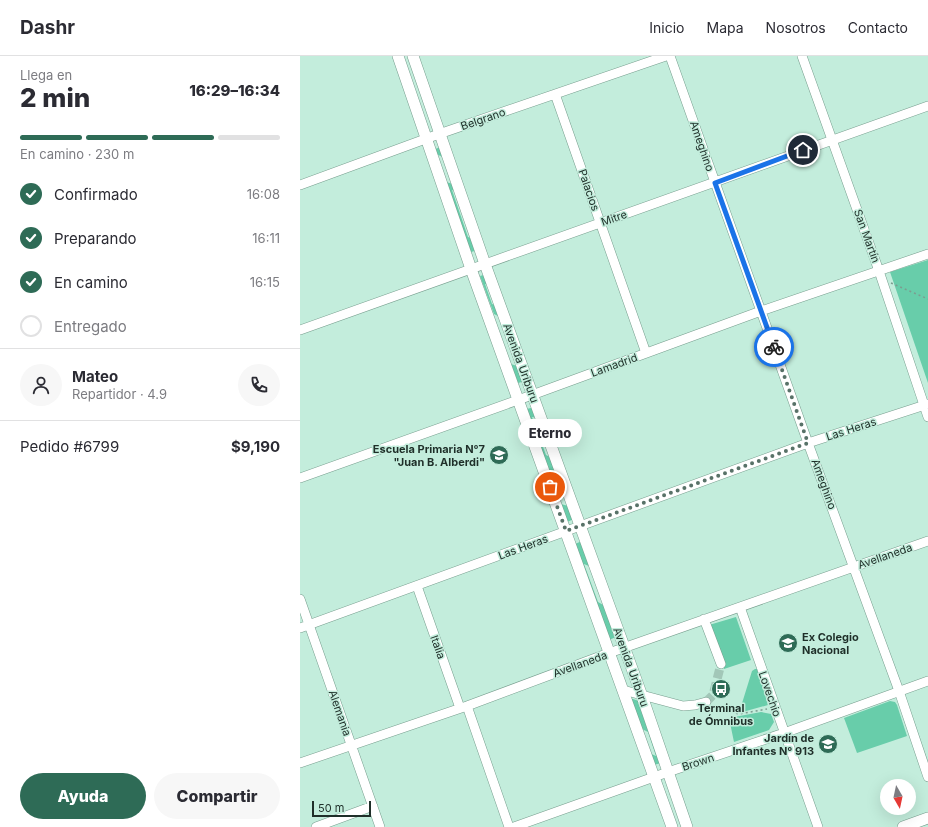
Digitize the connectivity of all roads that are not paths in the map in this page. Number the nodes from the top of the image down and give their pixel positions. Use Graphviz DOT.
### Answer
graph roads {
  1 [pos="398,56"];
  2 [pos="413,56"];
  3 [pos="666,56"];
  4 [pos="670,56"];
  5 [pos="802,56"];
  6 [pos="555,94"];
  7 [pos="928,106"];
  8 [pos="439,134"];
  9 [pos="426,139"];
  10 [pos="832,139"];
  11 [pos="715,183"];
  12 [pos="300,185"];
  13 [pos="600,223"];
  14 [pos="928,254"];
  15 [pos="485,264"];
  16 [pos="471,269"];
  17 [pos="880,275"];
  18 [pos="761,311"];
  19 [pos="300,330"];
  20 [pos="646,353"];
  21 [pos="532,395"];
  22 [pos="518,400"];
  23 [pos="926,405"];
  24 [pos="928,417"];
  25 [pos="808,443"];
  26 [pos="300,478"];
  27 [pos="580,526"];
  28 [pos="566,531"];
  29 [pos="928,541"];
  30 [pos="854,567"];
  31 [pos="416,586"];
  32 [pos="300,599"];
  33 [pos="740,606"];
  34 [pos="704,619"];
  35 [pos="309,625"];
  36 [pos="300,628"];
  37 [pos="624,648"];
  38 [pos="609,653"];
  39 [pos="720,664"];
  40 [pos="928,681"];
  41 [pos="623,690"];
  42 [pos="899,692"];
  43 [pos="642,696"];
  44 [pos="706,702"];
  45 [pos="464,707"];
  46 [pos="784,733"];
  47 [pos="352,745"];
  48 [pos="300,763"];
  49 [pos="668,772"];
  50 [pos="654,778"];
  51 [pos="928,778"];
  52 [pos="373,806"];
  53 [pos="928,818"];
  54 [pos="316,827"];
  55 [pos="380,827"];
  56 [pos="509,827"];
  57 [pos="514,827"];
  58 [pos="672,827"];
  59 [pos="687,827"];
  60 [pos="818,827"];
  61 [pos="903,827"];
  1 -- 9 [label="main road, Avenida Uriburu"];
  2 -- 8 [label="main road, Avenida Uriburu"];
  3 -- 6 [label="street, Belgrano"];
  4 -- 11 [label="street, Ameghino"];
  5 -- 10 [label="street, San Martín"];
  6 -- 8 [label="street, Belgrano"];
  6 -- 13 [label="street, Palacios"];
  7 -- 10 [label="street, Mitre"];
  8 -- 9 [label="street, Belgrano"];
  8 -- 15 [label="main road, Avenida Uriburu"];
  9 -- 12 [label="street, Belgrano"];
  9 -- 16 [label="main road, Avenida Uriburu"];
  10 -- 11 [label="street, Mitre"];
  10 -- 17 [label="street, San Martín"];
  11 -- 13 [label="street, Mitre"];
  11 -- 18 [label="street, Ameghino"];
  13 -- 15 [label="street, Mitre"];
  13 -- 20 [label="street, Palacios"];
  14 -- 17 [label="street, Lamadrid"];
  15 -- 16 [label="street, Mitre"];
  15 -- 21 [label="main road, Avenida Uriburu"];
  16 -- 19 [label="street, Mitre"];
  16 -- 22 [label="main road, Avenida Uriburu"];
  17 -- 18 [label="street, Lamadrid"];
  17 -- 23 [label="street, San Martín"];
  18 -- 20 [label="street, Lamadrid"];
  18 -- 25 [label="street, Ameghino"];
  20 -- 21 [label="street, Lamadrid"];
  21 -- 22 [label="street, Lamadrid"];
  21 -- 27 [label="main road, Avenida Uriburu"];
  22 -- 26 [label="street, Lamadrid"];
  22 -- 28 [label="main road, Avenida Uriburu"];
  23 -- 24 [label="street, San Martín"];
  23 -- 25 [label="street, Las Heras"];
  25 -- 27 [label="street, Las Heras"];
  25 -- 30 [label="street, Ameghino"];
  27 -- 28 [label="street, Las Heras"];
  27 -- 37 [label="main road, Avenida Uriburu"];
  28 -- 31 [label="street, Las Heras"];
  28 -- 38 [label="main road, Avenida Uriburu"];
  29 -- 30 [label="street, Avellaneda"];
  30 -- 33 [label="street, Avellaneda"];
  30 -- 42 [label="street, Ameghino"];
  31 -- 35 [label="street, Las Heras"];
  31 -- 45 [label="street, Italia"];
  32 -- 35 [label="street, Alemania"];
  33 -- 34 [label="street, Avellaneda"];
  33 -- 46 [label="street, Lovechio"];
  34 -- 37 [label="street, Avellaneda"];
  34 -- 39 [label="street"];
  35 -- 36 [label="street, Las Heras"];
  35 -- 47 [label="street, Alemania"];
  37 -- 38 [label="street, Avellaneda"];
  37 -- 43 [label="main road, Avenida Uriburu"];
  38 -- 41 [label="main road, Avenida Uriburu"];
  38 -- 45 [label="street, Avellaneda"];
  40 -- 42 [label="street, Brown"];
  41 -- 43 [label="street"];
  41 -- 50 [label="main road, Avenida Uriburu"];
  42 -- 46 [label="street, Brown"];
  42 -- 51 [label="street, Ameghino"];
  43 -- 44 [label="street"];
  43 -- 49 [label="main road, Avenida Uriburu"];
  45 -- 47 [label="street, Avellaneda"];
  45 -- 56 [label="street, Italia"];
  46 -- 49 [label="street, Brown"];
  46 -- 60 [label="street, Lovechio"];
  47 -- 48 [label="street, Avellaneda"];
  47 -- 52 [label="street, Alemania"];
  49 -- 50 [label="street, Brown"];
  49 -- 59 [label="main road, Avenida Uriburu"];
  50 -- 57 [label="street, Brown"];
  50 -- 58 [label="main road, Avenida Uriburu"];
  52 -- 54 [label="street"];
  52 -- 55 [label="street, Alemania"];
  53 -- 61 [label="main road"];
}
